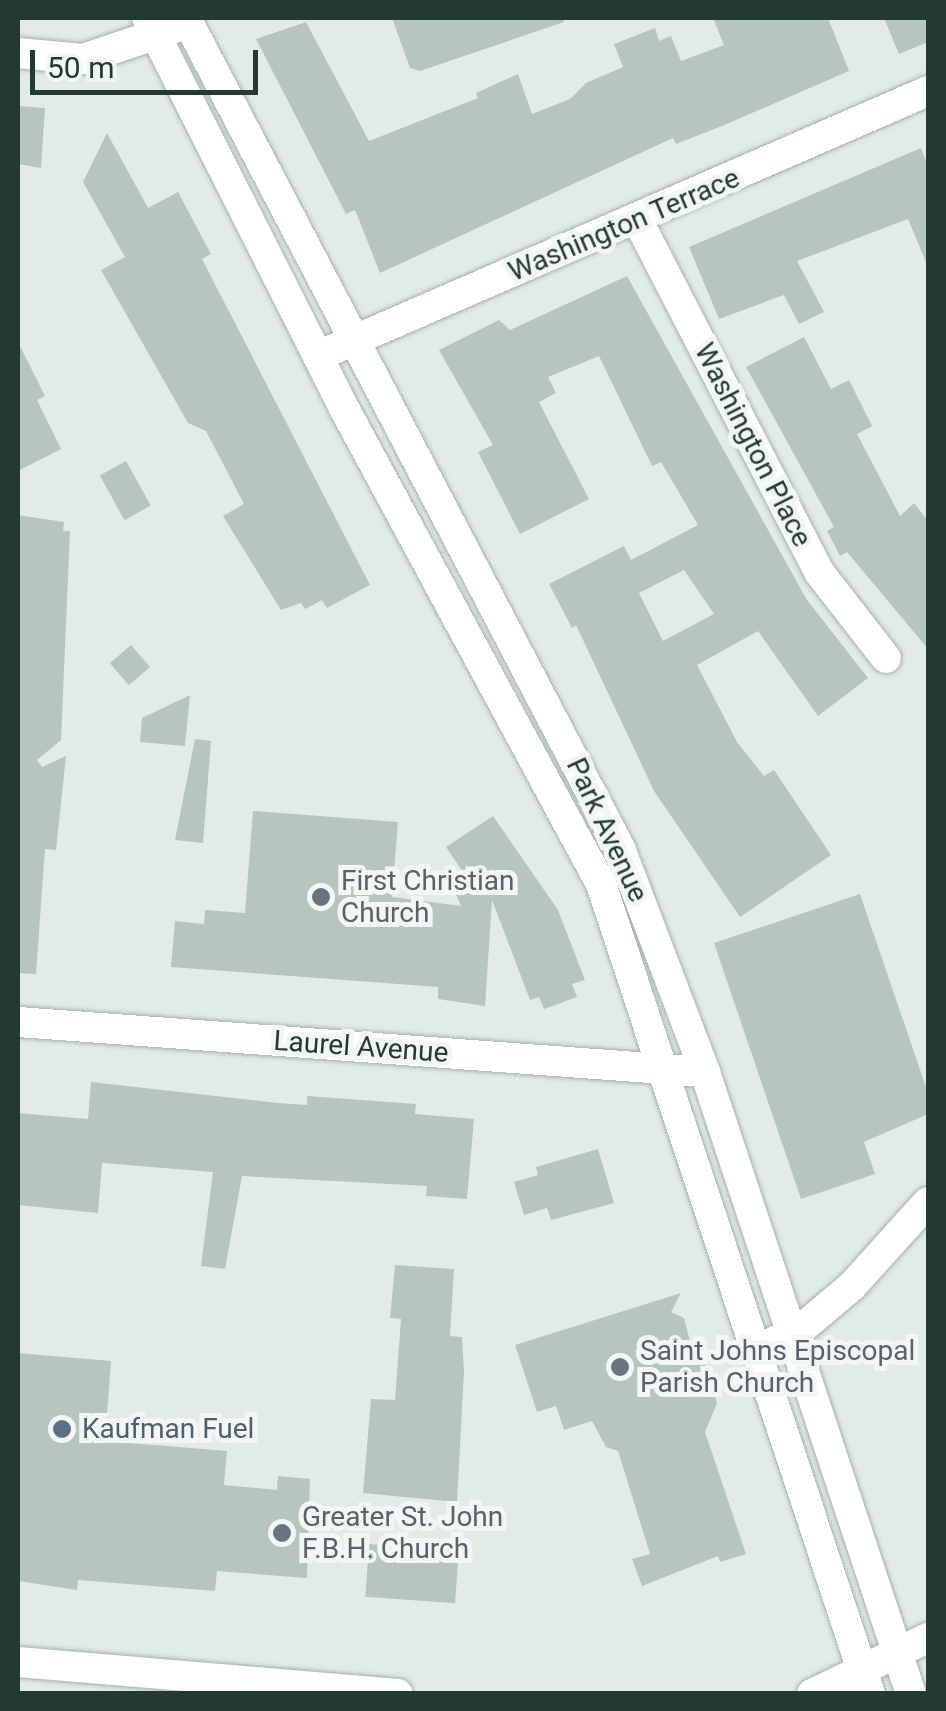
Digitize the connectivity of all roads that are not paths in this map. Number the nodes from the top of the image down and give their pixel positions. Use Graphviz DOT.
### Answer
graph roads {
  1 [pos="192,19"];
  2 [pos="151,26"];
  3 [pos="18,53"];
  4 [pos="928,92"];
  5 [pos="638,220"];
  6 [pos="355,341"];
  7 [pos="318,356"];
  8 [pos="886,658"];
  9 [pos="18,1022"];
  10 [pos="663,1069"];
  11 [pos="705,1072"];
  12 [pos="928,1202"];
  13 [pos="794,1336"];
  14 [pos="753,1347"];
  15 [pos="928,1638"];
  16 [pos="897,1655"];
  17 [pos="18,1662"];
  18 [pos="866,1683"];
  19 [pos="293,1689"];
  20 [pos="398,1694"];
  21 [pos="812,1694"];
  22 [pos="911,1694"];
  1 -- 2 [label="main road"];
  1 -- 6 [label="main road, Park Avenue"];
  2 -- 3 [label="main road"];
  2 -- 7 [label="main road, Park Avenue"];
  4 -- 5 [label="main road, Washington Terrace"];
  5 -- 6 [label="main road, Washington Terrace"];
  5 -- 8 [label="main road, Washington Place"];
  6 -- 7 [label="main road, Washington Terrace"];
  6 -- 11 [label="main road, Park Avenue"];
  7 -- 10 [label="main road, Park Avenue"];
  9 -- 10 [label="main road, Laurel Avenue"];
  10 -- 11 [label="main road, Laurel Avenue"];
  10 -- 14 [label="main road, Park Avenue"];
  11 -- 13 [label="main road, Park Avenue"];
  12 -- 13 [label="main road"];
  13 -- 14 [label="main road"];
  13 -- 16 [label="main road, Park Avenue"];
  14 -- 18 [label="main road, Park Avenue"];
  15 -- 16 [label="main road"];
  16 -- 18 [label="main road"];
  16 -- 22 [label="main road, Park Avenue"];
  17 -- 19 [label="main road"];
  18 -- 21 [label="main road"];
  19 -- 20 [label="main road"];
}
